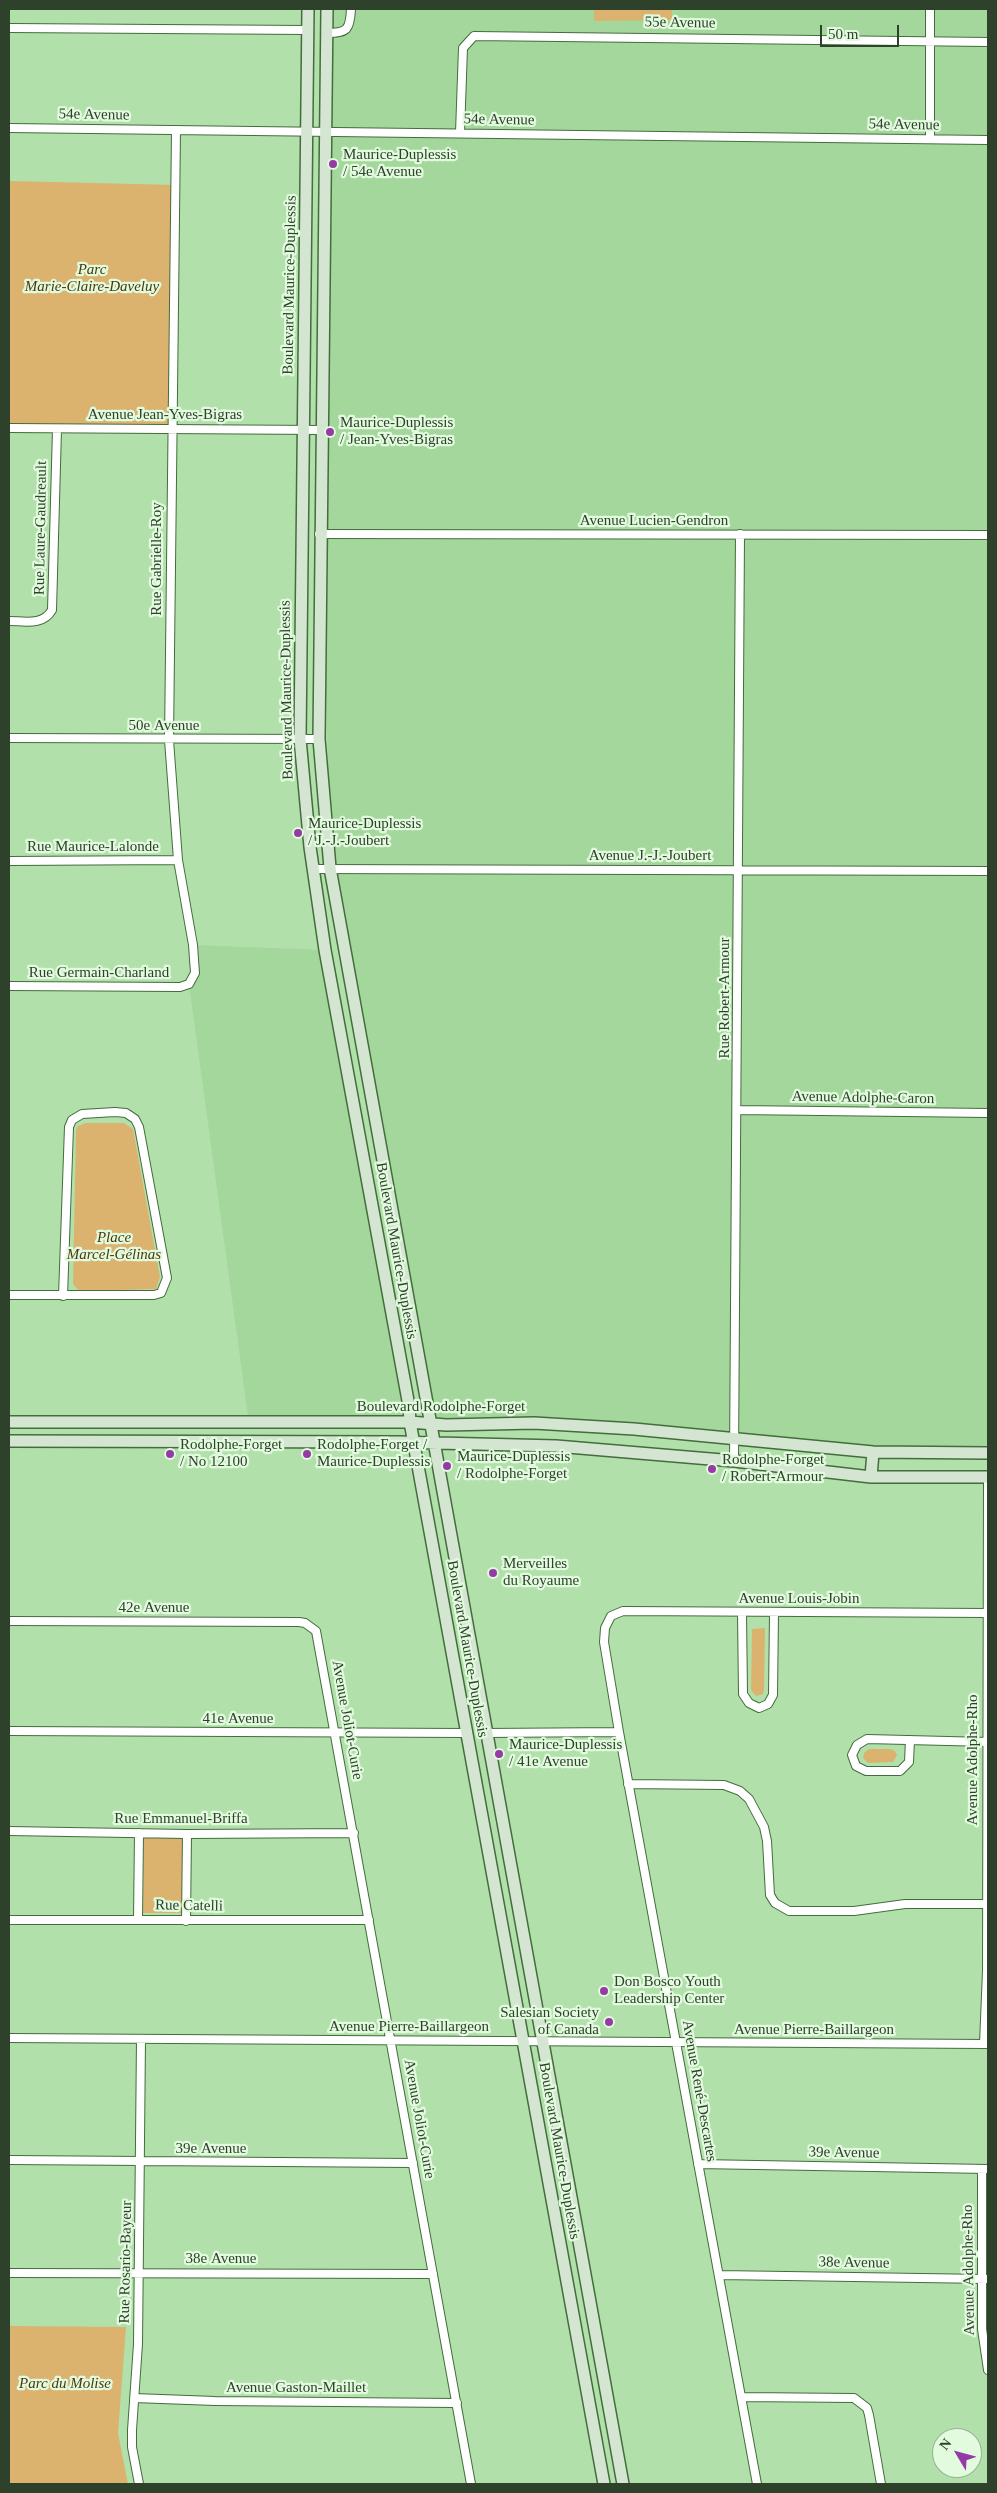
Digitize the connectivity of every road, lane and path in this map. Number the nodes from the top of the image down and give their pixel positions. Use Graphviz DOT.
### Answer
graph roads {
  1 [pos="308,9"];
  2 [pos="327,9"];
  3 [pos="351,9"];
  4 [pos="930,9"];
  5 [pos="9,28"];
  6 [pos="308,30"];
  7 [pos="326,32"];
  8 [pos="930,41"];
  9 [pos="988,42"];
  10 [pos="9,128"];
  11 [pos="176,130"];
  12 [pos="307,131"];
  13 [pos="325,132"];
  14 [pos="460,133"];
  15 [pos="930,139"];
  16 [pos="988,140"];
  17 [pos="9,428"];
  18 [pos="57,429"];
  19 [pos="172,429"];
  20 [pos="303,430"];
  21 [pos="321,430"];
  22 [pos="319,534"];
  23 [pos="740,534"];
  24 [pos="988,535"];
  25 [pos="9,621"];
  26 [pos="9,738"];
  27 [pos="300,739"];
  28 [pos="318,739"];
  29 [pos="169,740"];
  30 [pos="178,860"];
  31 [pos="9,861"];
  32 [pos="330,868"];
  33 [pos="312,869"];
  34 [pos="739,870"];
  35 [pos="988,871"];
  36 [pos="189,984"];
  37 [pos="9,986"];
  38 [pos="738,1110"];
  39 [pos="988,1113"];
  40 [pos="9,1295"];
  41 [pos="63,1296"];
  42 [pos="9,1422"];
  43 [pos="410,1422"];
  44 [pos="430,1424"];
  45 [pos="736,1439"];
  46 [pos="9,1441"];
  47 [pos="414,1442"];
  48 [pos="434,1444"];
  49 [pos="988,1448"];
  50 [pos="873,1452"];
  51 [pos="962,1453"];
  52 [pos="988,1453"];
  53 [pos="734,1461"];
  54 [pos="988,1476"];
  55 [pos="871,1477"];
  56 [pos="742,1613"];
  57 [pos="987,1613"];
  58 [pos="774,1614"];
  59 [pos="611,1616"];
  60 [pos="9,1622"];
  61 [pos="299,1622"];
  62 [pos="9,1731"];
  63 [pos="619,1732"];
  64 [pos="335,1733"];
  65 [pos="467,1733"];
  66 [pos="486,1733"];
  67 [pos="910,1740"];
  68 [pos="988,1742"];
  69 [pos="628,1784"];
  70 [pos="9,1831"];
  71 [pos="139,1833"];
  72 [pos="354,1833"];
  73 [pos="187,1834"];
  74 [pos="986,1904"];
  75 [pos="9,1920"];
  76 [pos="138,1920"];
  77 [pos="369,1920"];
  78 [pos="186,1921"];
  79 [pos="9,2038"];
  80 [pos="141,2039"];
  81 [pos="391,2040"];
  82 [pos="524,2041"];
  83 [pos="542,2041"];
  84 [pos="676,2043"];
  85 [pos="986,2044"];
  86 [pos="9,2160"];
  87 [pos="141,2162"];
  88 [pos="413,2163"];
  89 [pos="698,2164"];
  90 [pos="985,2169"];
  91 [pos="9,2273"];
  92 [pos="140,2273"];
  93 [pos="433,2274"];
  94 [pos="719,2275"];
  95 [pos="986,2279"];
  96 [pos="988,2370"];
  97 [pos="741,2397"];
  98 [pos="134,2398"];
  99 [pos="457,2403"];
  100 [pos="139,2484"];
  101 [pos="471,2484"];
  102 [pos="604,2484"];
  103 [pos="622,2484"];
  104 [pos="757,2484"];
  105 [pos="881,2484"];
  1 -- 6 [label="street, Boulevard Maurice-Duplessis"];
  2 -- 7 [label="street, Boulevard Maurice-Duplessis"];
  3 -- 7 [label="street"];
  4 -- 8 [label="street"];
  5 -- 6 [label="street"];
  6 -- 12 [label="street, Boulevard Maurice-Duplessis"];
  7 -- 13 [label="street, Boulevard Maurice-Duplessis"];
  8 -- 9 [label="street, 55e Avenue"];
  8 -- 14 [label="street, 55e Avenue"];
  8 -- 15 [label="street"];
  10 -- 11 [label="street, 54e Avenue"];
  11 -- 12 [label="street, 54e Avenue"];
  11 -- 19 [label="street, Rue Gabrielle-Roy"];
  12 -- 13 [label="street, 54e Avenue"];
  12 -- 20 [label="street, Boulevard Maurice-Duplessis"];
  13 -- 14 [label="street, 54e Avenue"];
  13 -- 21 [label="street, Boulevard Maurice-Duplessis"];
  14 -- 15 [label="street, 54e Avenue"];
  15 -- 16 [label="street, 54e Avenue"];
  17 -- 18 [label="street, Avenue Jean-Yves-Bigras"];
  18 -- 19 [label="street, Avenue Jean-Yves-Bigras"];
  18 -- 25 [label="street, Rue Laure-Gaudreault"];
  19 -- 20 [label="street, Avenue Jean-Yves-Bigras"];
  19 -- 29 [label="street, Rue Gabrielle-Roy"];
  20 -- 21 [label="street, Avenue Jean-Yves-Bigras"];
  20 -- 27 [label="street, Boulevard Maurice-Duplessis"];
  21 -- 22 [label="street, Boulevard Maurice-Duplessis"];
  22 -- 23 [label="street, Avenue Lucien-Gendron"];
  22 -- 28 [label="street, Boulevard Maurice-Duplessis"];
  23 -- 24 [label="street, Avenue Lucien-Gendron"];
  23 -- 34 [label="street, Rue Robert-Armour"];
  26 -- 29 [label="street, 50e Avenue"];
  27 -- 28 [label="street, 50e Avenue"];
  27 -- 29 [label="street, 50e Avenue"];
  27 -- 33 [label="street, Boulevard Maurice-Duplessis"];
  28 -- 32 [label="street, Boulevard Maurice-Duplessis"];
  29 -- 30 [label="street, Rue Gabrielle-Roy"];
  30 -- 31 [label="street, Rue Maurice-Lalonde"];
  30 -- 36 [label="street, Rue Gabrielle-Roy"];
  32 -- 33 [label="street, Avenue J.-J.-Joubert"];
  32 -- 34 [label="street, Avenue J.-J.-Joubert"];
  32 -- 44 [label="street, Boulevard Maurice-Duplessis"];
  33 -- 43 [label="street, Boulevard Maurice-Duplessis"];
  34 -- 35 [label="street, Avenue J.-J.-Joubert"];
  34 -- 38 [label="street, Rue Robert-Armour"];
  36 -- 37 [label="street, Rue Germain-Charland"];
  38 -- 39 [label="street, Avenue Adolphe-Caron"];
  38 -- 45 [label="street, Rue Robert-Armour"];
  40 -- 41 [label="street"];
  41 -- 41 [label="street"];
  42 -- 43 [label="street, Boulevard Rodolphe-Forget"];
  43 -- 44 [label="street, Boulevard Rodolphe-Forget"];
  43 -- 47 [label="street, Boulevard Maurice-Duplessis"];
  44 -- 45 [label="street, Boulevard Rodolphe-Forget"];
  44 -- 48 [label="street, Boulevard Maurice-Duplessis"];
  45 -- 50 [label="street, Boulevard Rodolphe-Forget"];
  45 -- 53 [label="street, Rue Robert-Armour"];
  46 -- 47 [label="street"];
  47 -- 48 [label="street"];
  47 -- 65 [label="street, Boulevard Maurice-Duplessis"];
  48 -- 53 [label="street"];
  48 -- 66 [label="street, Boulevard Maurice-Duplessis"];
  49 -- 51 [label="street"];
  50 -- 51 [label="street, Boulevard Rodolphe-Forget"];
  50 -- 55 [label="street"];
  51 -- 52 [label="street, Boulevard Rodolphe-Forget"];
  53 -- 55 [label="street"];
  54 -- 55 [label="street"];
  54 -- 57 [label="street, Avenue Adolphe-Rho"];
  56 -- 58 [label="street, Avenue Louis-Jobin"];
  56 -- 58 [label="street"];
  56 -- 59 [label="street, Avenue Louis-Jobin"];
  57 -- 58 [label="street, Avenue Louis-Jobin"];
  57 -- 68 [label="street, Avenue Adolphe-Rho"];
  59 -- 63 [label="street, Avenue René-Descartes"];
  60 -- 61 [label="street, 42e Avenue"];
  61 -- 64 [label="street, Avenue Joliot-Curie"];
  62 -- 64 [label="street, 41e Avenue"];
  63 -- 66 [label="street"];
  63 -- 69 [label="street, Avenue René-Descartes"];
  64 -- 65 [label="street, 41e Avenue"];
  64 -- 72 [label="street, Avenue Joliot-Curie"];
  65 -- 82 [label="street, Boulevard Maurice-Duplessis"];
  66 -- 83 [label="street, Boulevard Maurice-Duplessis"];
  67 -- 67 [label="street"];
  67 -- 68 [label="street"];
  68 -- 74 [label="street, Avenue Adolphe-Rho"];
  69 -- 74 [label="street"];
  69 -- 84 [label="street, Avenue René-Descartes"];
  70 -- 71 [label="street, Rue Emmanuel-Briffa"];
  71 -- 73 [label="street, Rue Emmanuel-Briffa"];
  71 -- 76 [label="street"];
  72 -- 73 [label="street, Rue Emmanuel-Briffa"];
  72 -- 77 [label="street, Avenue Joliot-Curie"];
  73 -- 78 [label="street"];
  74 -- 85 [label="street, Avenue Adolphe-Rho"];
  75 -- 76 [label="street, Rue Catelli"];
  76 -- 78 [label="street, Rue Catelli"];
  77 -- 78 [label="street, Rue Catelli"];
  77 -- 81 [label="street, Avenue Joliot-Curie"];
  79 -- 80 [label="street, Avenue Pierre-Baillargeon"];
  80 -- 81 [label="street, Avenue Pierre-Baillargeon"];
  80 -- 87 [label="street, Rue Rosario-Bayeur"];
  81 -- 82 [label="street, Avenue Pierre-Baillargeon"];
  81 -- 88 [label="street, Avenue Joliot-Curie"];
  82 -- 83 [label="street, Avenue Pierre-Baillargeon"];
  82 -- 102 [label="street, Boulevard Maurice-Duplessis"];
  83 -- 84 [label="street, Avenue Pierre-Baillargeon"];
  83 -- 103 [label="street, Boulevard Maurice-Duplessis"];
  84 -- 85 [label="street, Avenue Pierre-Baillargeon"];
  84 -- 89 [label="street, Avenue René-Descartes"];
  86 -- 87 [label="street, 39e Avenue"];
  87 -- 88 [label="street, 39e Avenue"];
  87 -- 92 [label="street, Rue Rosario-Bayeur"];
  88 -- 93 [label="street, Avenue Joliot-Curie"];
  89 -- 90 [label="street, 39e Avenue"];
  89 -- 94 [label="street, Avenue René-Descartes"];
  90 -- 95 [label="street, Avenue Adolphe-Rho"];
  91 -- 92 [label="street, 38e Avenue"];
  92 -- 93 [label="street, 38e Avenue"];
  92 -- 98 [label="street, Rue Rosario-Bayeur"];
  93 -- 99 [label="street, Avenue Joliot-Curie"];
  94 -- 95 [label="street, 38e Avenue"];
  94 -- 97 [label="street, Avenue René-Descartes"];
  95 -- 96 [label="street, Avenue Adolphe-Rho"];
  97 -- 104 [label="street, Avenue René-Descartes"];
  97 -- 105 [label="street"];
  98 -- 99 [label="street, Avenue Gaston-Maillet"];
  98 -- 100 [label="street, Rue Rosario-Bayeur"];
  99 -- 101 [label="street, Avenue Joliot-Curie"];
}
